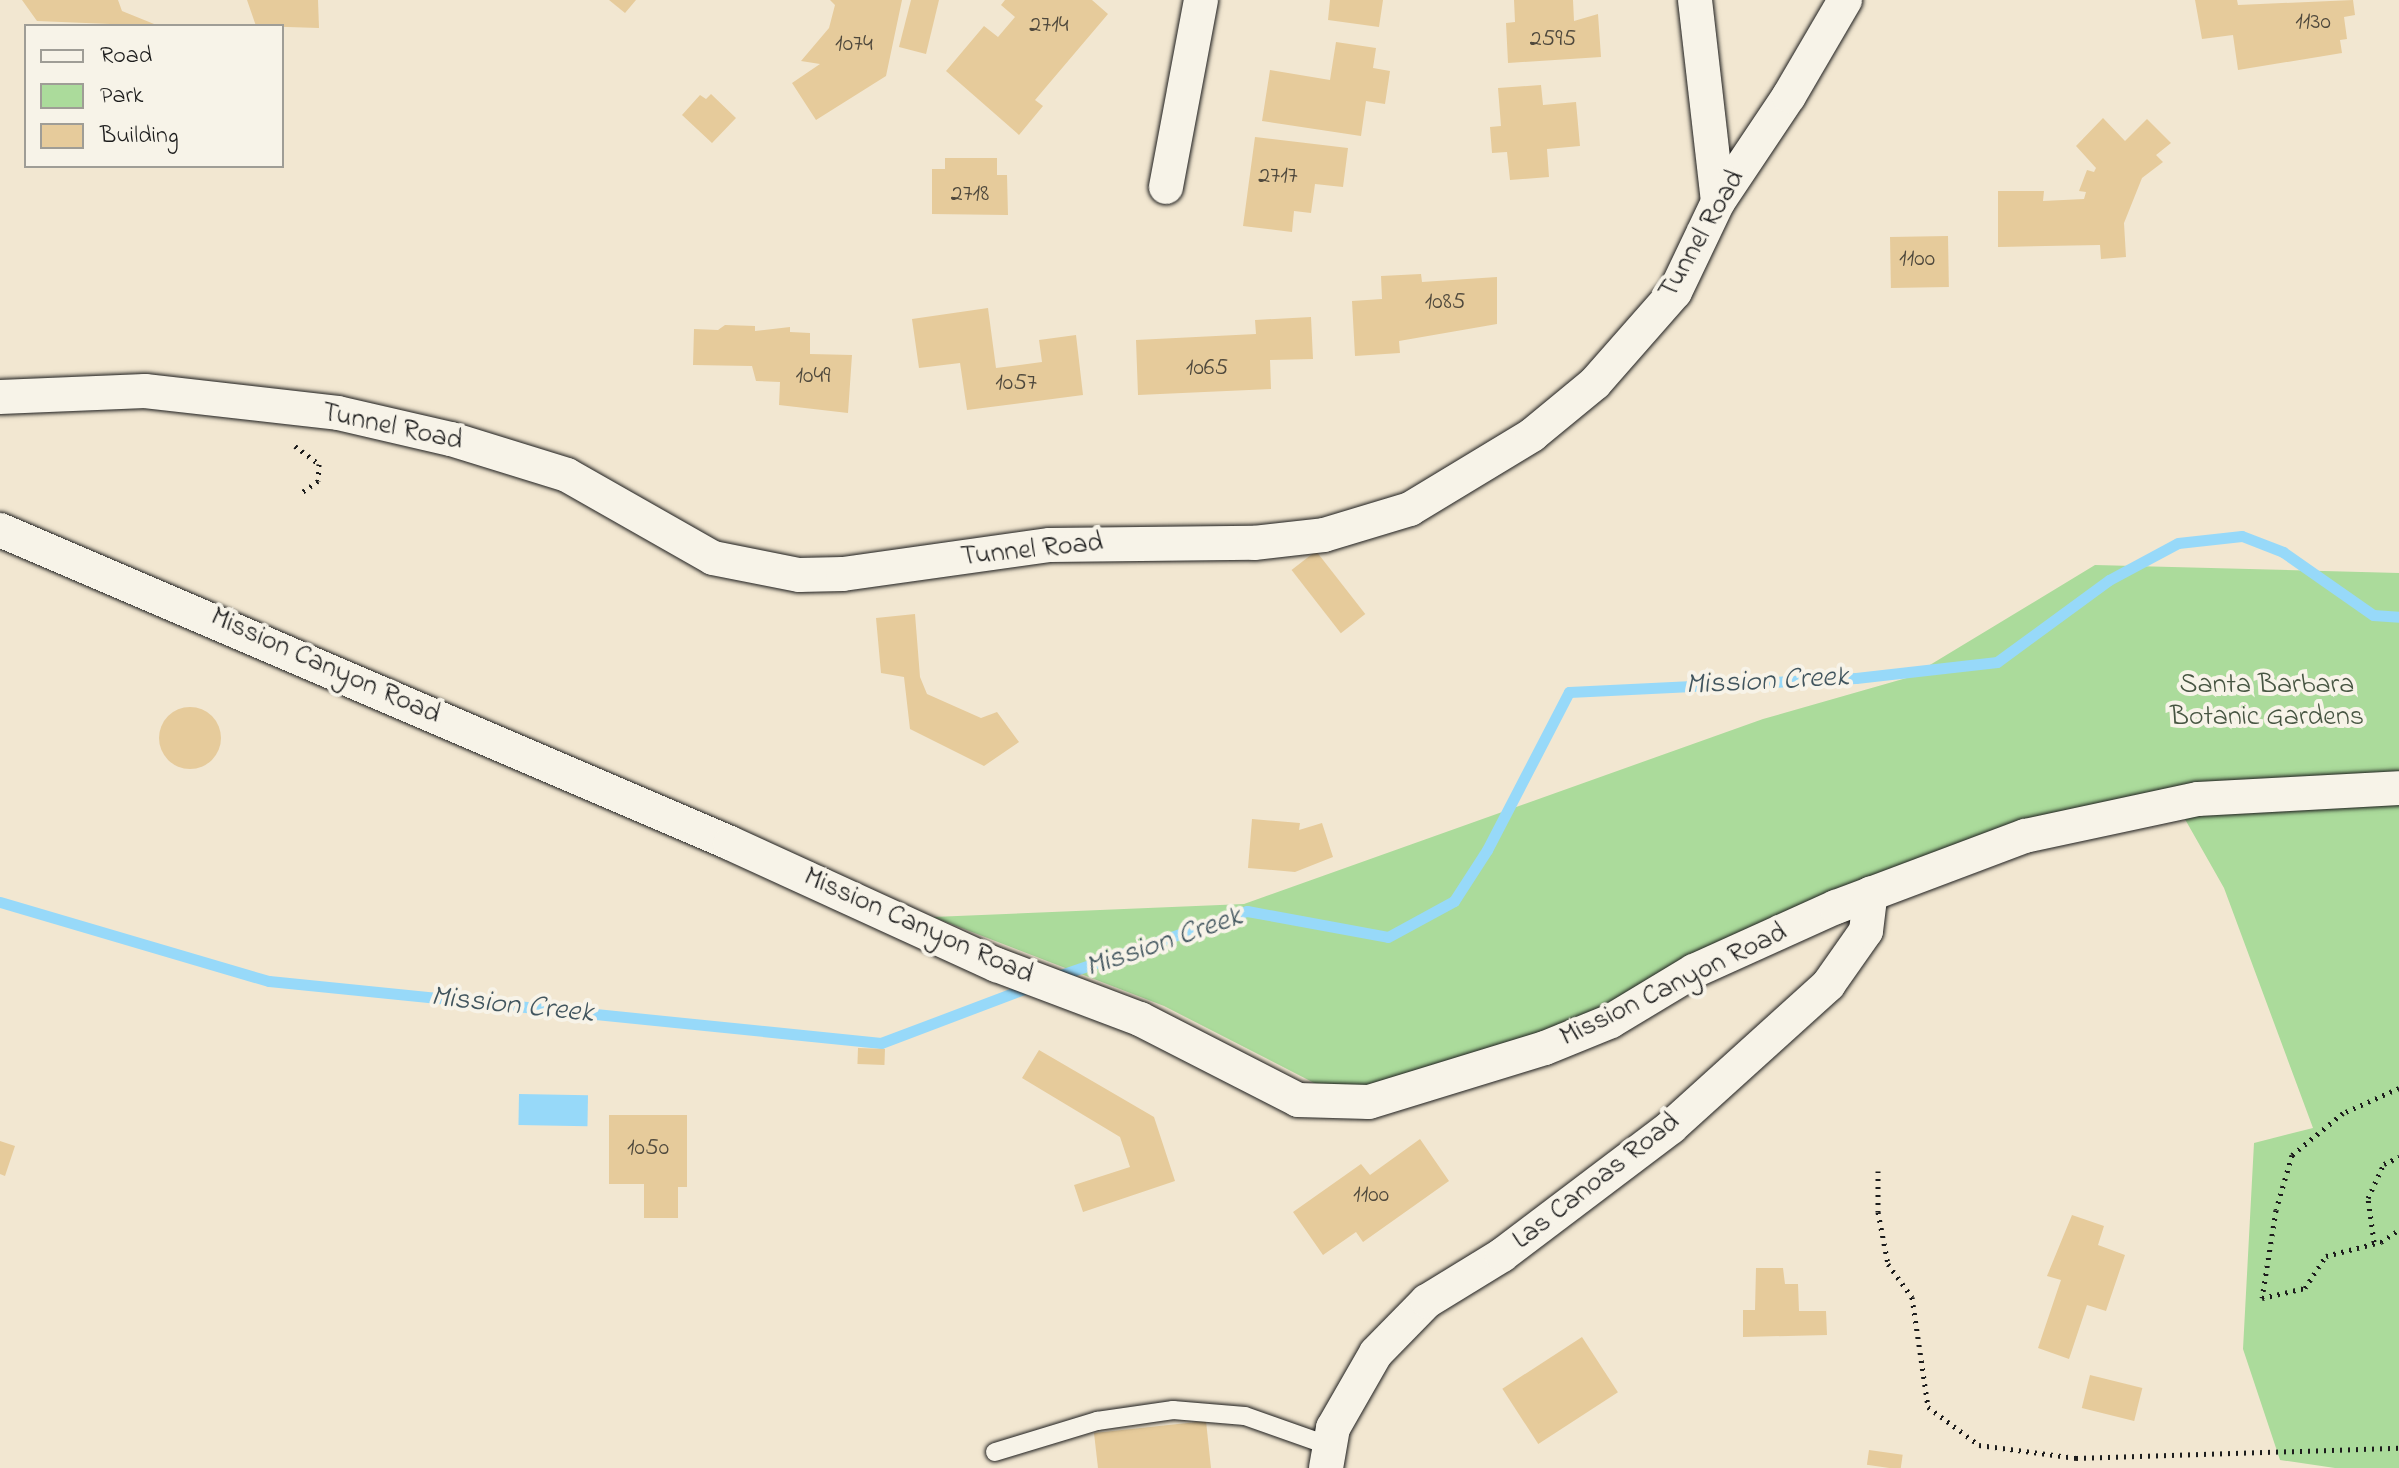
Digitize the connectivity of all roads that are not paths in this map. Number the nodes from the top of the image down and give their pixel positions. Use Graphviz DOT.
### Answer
graph roads {
  1 [pos="1201,0"];
  2 [pos="1695,0"];
  3 [pos="1845,0"];
  4 [pos="1166,187"];
  5 [pos="1718,202"];
  6 [pos="0,397"];
  7 [pos="0,530"];
  8 [pos="2399,788"];
  9 [pos="1871,893"];
  10 [pos="995,1452"];
  11 [pos="1328,1457"];
  1 -- 4 [label="street"];
  2 -- 5 [label="street"];
  3 -- 5 [label="street, Tunnel Road"];
  5 -- 6 [label="street, Tunnel Road"];
  7 -- 9 [label="street, Mission Canyon Road"];
  8 -- 9 [label="street, Mission Canyon Road"];
  9 -- 11 [label="street, Las Canoas Road"];
  10 -- 11 [label="lane"];
}
